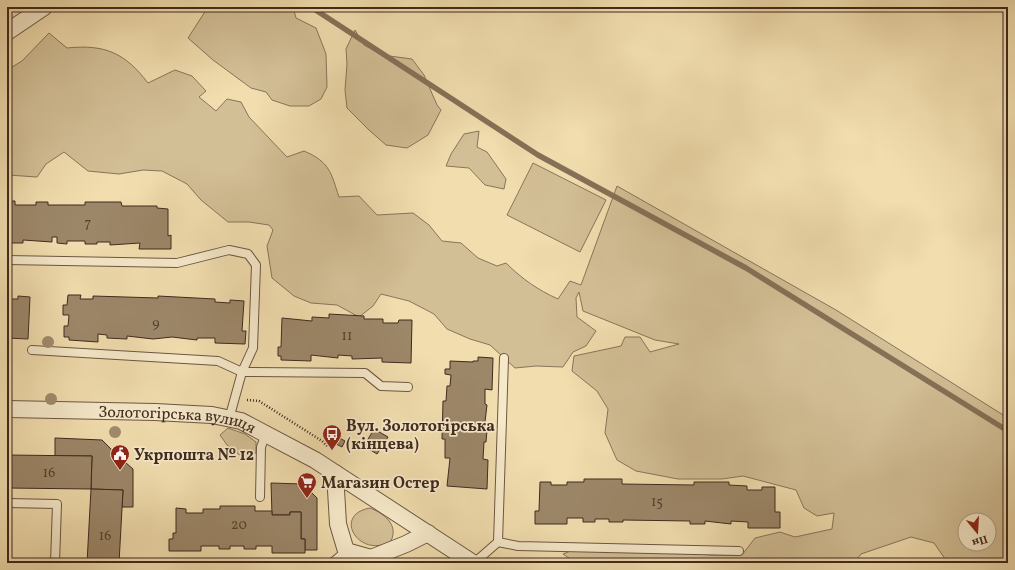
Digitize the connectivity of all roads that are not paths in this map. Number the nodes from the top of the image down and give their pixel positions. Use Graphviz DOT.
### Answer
graph roads {
  1 [pos="44,7"];
  2 [pos="7,32"];
  3 [pos="7,260"];
  4 [pos="32,350"];
  5 [pos="504,358"];
  6 [pos="242,372"];
  7 [pos="408,387"];
  8 [pos="7,410"];
  9 [pos="228,419"];
  10 [pos="266,434"];
  11 [pos="335,473"];
  12 [pos="260,497"];
  13 [pos="7,502"];
  14 [pos="428,533"];
  15 [pos="498,542"];
  16 [pos="346,551"];
  17 [pos="739,551"];
  18 [pos="55,563"];
  19 [pos="332,563"];
  20 [pos="474,563"];
  1 -- 2 [label="street"];
  3 -- 6 [label="lane"];
  4 -- 6 [label="lane"];
  5 -- 15 [label="lane"];
  6 -- 7 [label="lane"];
  6 -- 9 [label="lane"];
  8 -- 9 [label="street, Золотогірська вулиця"];
  9 -- 10 [label="street, Золотогірська вулиця"];
  10 -- 11 [label="street, Золотогірська вулиця"];
  10 -- 12 [label="lane"];
  11 -- 14 [label="street, Золотогірська вулиця"];
  11 -- 16 [label="street"];
  13 -- 18 [label="lane"];
  14 -- 16 [label="street"];
  14 -- 20 [label="street, Золотогірська вулиця"];
  15 -- 17 [label="lane"];
  15 -- 20 [label="lane"];
  16 -- 19 [label="lane"];
}
